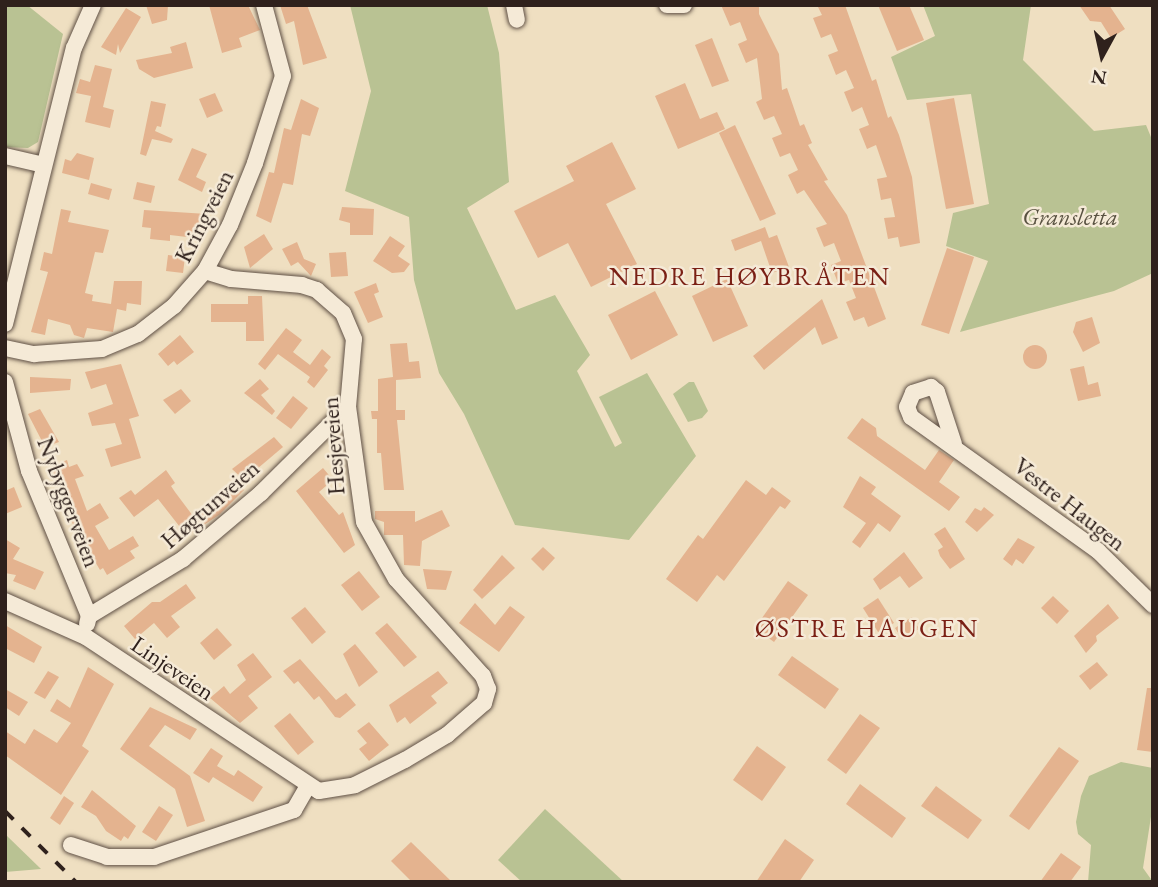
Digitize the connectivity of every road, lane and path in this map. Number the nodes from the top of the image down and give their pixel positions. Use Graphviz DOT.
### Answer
graph roads {
  1 [pos="93,5"];
  2 [pos="264,5"];
  3 [pos="667,5"];
  4 [pos="684,5"];
  5 [pos="5,156"];
  6 [pos="44,165"];
  7 [pos="205,271"];
  8 [pos="5,324"];
  9 [pos="5,348"];
  10 [pos="5,383"];
  11 [pos="348,407"];
  12 [pos="954,444"];
  13 [pos="5,601"];
  14 [pos="1153,606"];
  15 [pos="89,616"];
  16 [pos="86,637"];
  17 [pos="308,786"];
  18 [pos="71,845"];
  1 -- 6 [label="street"];
  2 -- 7 [label="street, Kringveien"];
  3 -- 4 [label="street"];
  5 -- 6 [label="street"];
  6 -- 8 [label="street"];
  7 -- 9 [label="street, Kringveien"];
  7 -- 11 [label="street, Hesjeveien"];
  10 -- 15 [label="street, Nybyggerveien"];
  11 -- 15 [label="street, Høgtunveien"];
  11 -- 17 [label="street, Hesjeveien"];
  12 -- 14 [label="street, Vestre Haugen"];
  13 -- 16 [label="street, Linjeveien"];
  15 -- 16 [label="street"];
  16 -- 17 [label="street, Linjeveien"];
  17 -- 18 [label="street"];
}
